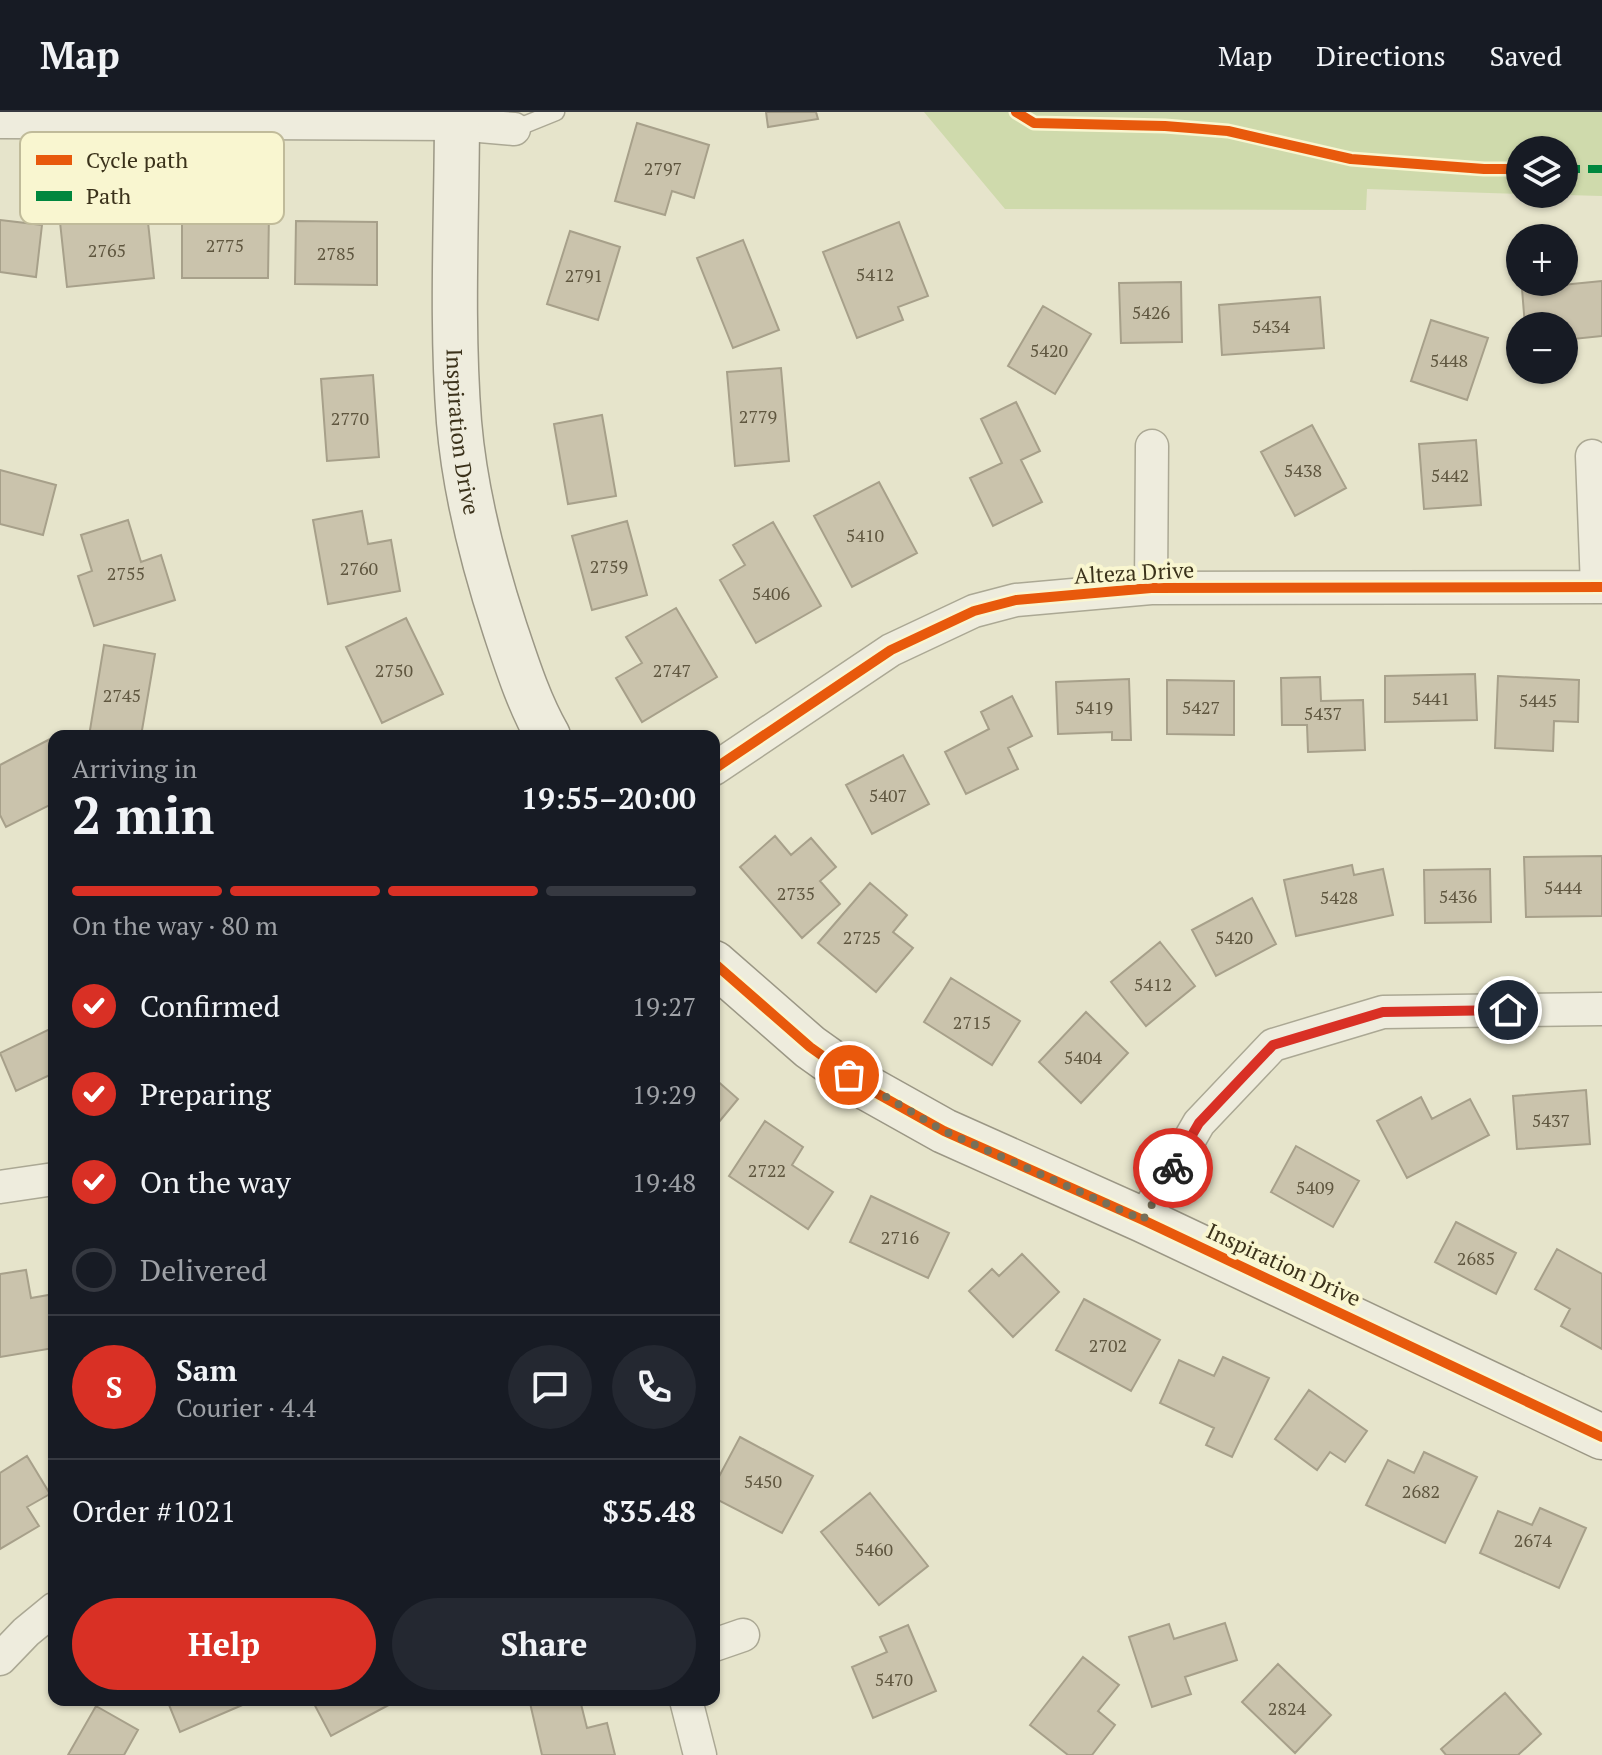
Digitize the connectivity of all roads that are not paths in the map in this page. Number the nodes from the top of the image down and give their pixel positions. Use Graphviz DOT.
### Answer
graph roads {
  1 [pos="556,112"];
  2 [pos="48,117"];
  3 [pos="457,118"];
  4 [pos="0,122"];
  5 [pos="514,129"];
  6 [pos="1152,446"];
  7 [pos="1592,456"];
  8 [pos="1600,587"];
  9 [pos="1151,588"];
  10 [pos="545,730"];
  11 [pos="720,765"];
  12 [pos="720,969"];
  13 [pos="1602,1009"];
  14 [pos="48,1180"];
  15 [pos="0,1187"];
  16 [pos="1143,1220"];
  17 [pos="1602,1437"];
  18 [pos="48,1614"];
  19 [pos="0,1659"];
  20 [pos="688,1706"];
  21 [pos="700,1755"];
  1 -- 5 [label="lane"];
  2 -- 3 [label="street"];
  2 -- 4 [label="street"];
  3 -- 5 [label="street"];
  3 -- 10 [label="street, Inspiration Drive"];
  6 -- 9 [label="street, Alteza Drive"];
  7 -- 8 [label="street, Alteza Drive"];
  8 -- 9 [label="street, Alteza Drive"];
  9 -- 11 [label="street, Alteza Drive"];
  12 -- 16 [label="street, Inspiration Drive"];
  13 -- 16 [label="street"];
  14 -- 15 [label="street"];
  16 -- 17 [label="street, Inspiration Drive"];
  18 -- 19 [label="street"];
  20 -- 21 [label="street"];
}
